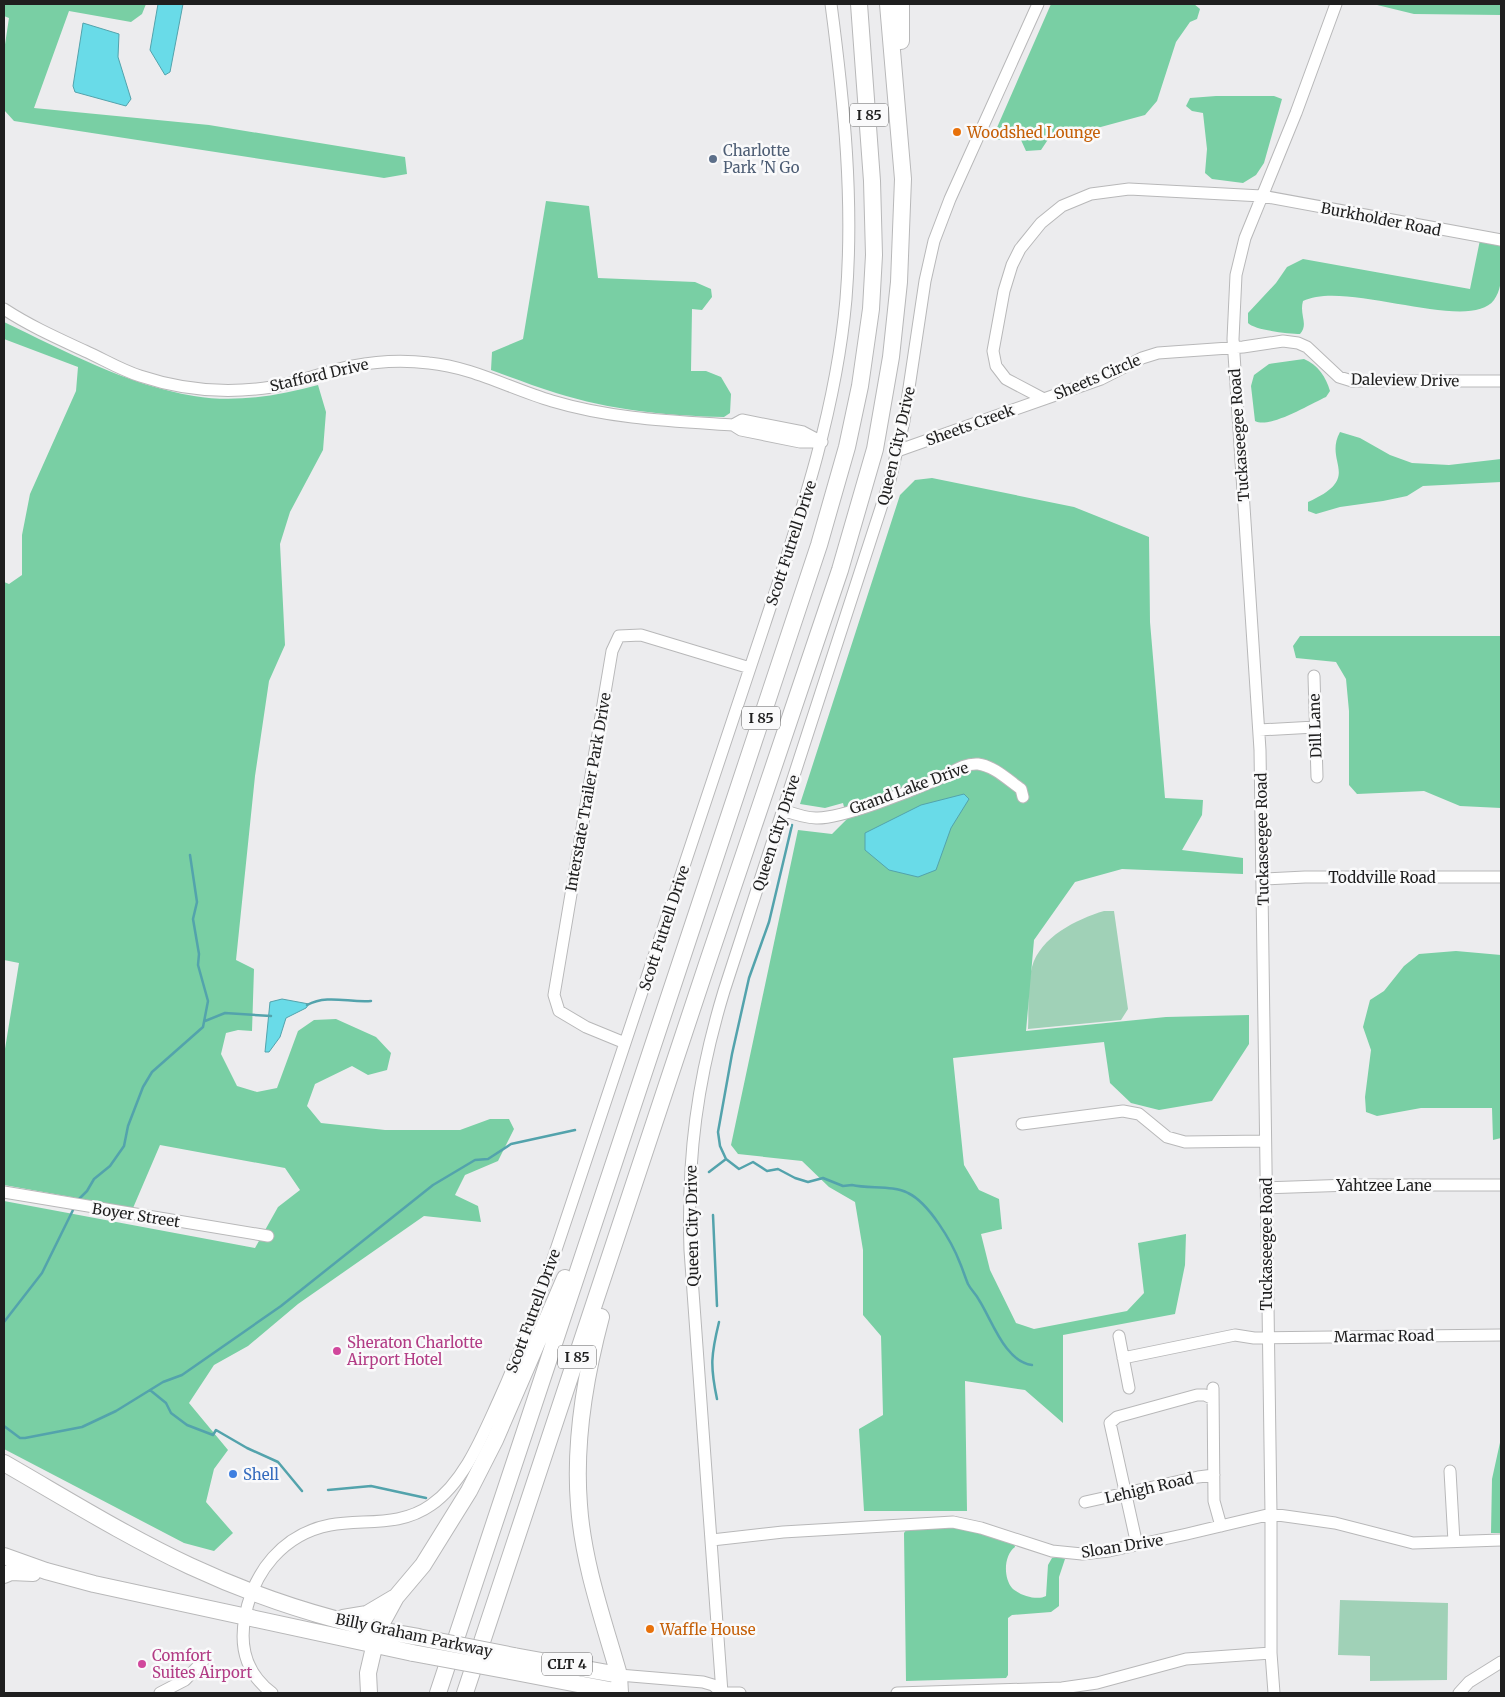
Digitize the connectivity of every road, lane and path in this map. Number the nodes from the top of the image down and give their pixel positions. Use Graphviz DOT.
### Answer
graph roads {
  1 [pos="830,4"];
  2 [pos="859,4"];
  3 [pos="888,4"];
  4 [pos="902,4"];
  5 [pos="1038,4"];
  6 [pos="1336,4"];
  7 [pos="901,136"];
  8 [pos="1262,196"];
  9 [pos="1501,240"];
  10 [pos="4,309"];
  11 [pos="1233,348"];
  12 [pos="1501,382"];
  13 [pos="1044,399"];
  14 [pos="822,442"];
  15 [pos="897,450"];
  16 [pos="750,668"];
  17 [pos="1314,676"];
  18 [pos="1315,727"];
  19 [pos="1259,730"];
  20 [pos="1317,777"];
  21 [pos="1023,797"];
  22 [pos="783,810"];
  23 [pos="1501,877"];
  24 [pos="1263,879"];
  25 [pos="626,1043"];
  26 [pos="1022,1124"];
  27 [pos="1265,1141"];
  28 [pos="638,1175"];
  29 [pos="1501,1184"];
  30 [pos="1266,1188"];
  31 [pos="4,1192"];
  32 [pos="602,1199"];
  33 [pos="268,1236"];
  34 [pos="1501,1335"];
  35 [pos="1119,1336"];
  36 [pos="1267,1338"];
  37 [pos="1123,1358"];
  38 [pos="1129,1388"];
  39 [pos="4,1463"];
  40 [pos="1450,1471"];
  41 [pos="1214,1475"];
  42 [pos="1125,1494"];
  43 [pos="1085,1502"];
  44 [pos="1271,1514"];
  45 [pos="1221,1526"];
  46 [pos="712,1540"];
  47 [pos="1501,1540"];
  48 [pos="1454,1542"];
  49 [pos="1137,1545"];
  50 [pos="4,1556"];
  51 [pos="4,1575"];
  52 [pos="69,1577"];
  53 [pos="252,1592"];
  54 [pos="396,1597"];
  55 [pos="245,1617"];
  56 [pos="334,1619"];
  57 [pos="376,1637"];
  58 [pos="1271,1653"];
  59 [pos="203,1661"];
  60 [pos="1501,1662"];
  61 [pos="512,1663"];
  62 [pos="619,1675"];
  63 [pos="466,1691"];
  64 [pos="160,1693"];
  65 [pos="272,1693"];
  66 [pos="369,1693"];
  67 [pos="438,1693"];
  68 [pos="557,1693"];
  69 [pos="622,1693"];
  70 [pos="722,1693"];
  71 [pos="740,1693"];
  72 [pos="897,1693"];
  73 [pos="1274,1693"];
  74 [pos="1458,1693"];
  1 -- 14 [label="street, Scott Futrell Drive"];
  2 -- 32 [label="highway, I 85"];
  3 -- 7 [label="highway, I 85"];
  4 -- 7 [label="highway"];
  5 -- 15 [label="street, Queen City Drive"];
  6 -- 8 [label="street, Tuckaseegee Road"];
  7 -- 28 [label="highway, I 85"];
  8 -- 9 [label="street, Burkholder Road"];
  8 -- 11 [label="street, Tuckaseegee Road"];
  8 -- 13 [label="street, Sheets Circle"];
  10 -- 14 [label="street, Stafford Drive"];
  11 -- 12 [label="street, Daleview Drive"];
  11 -- 13 [label="street, Sheets Circle"];
  11 -- 19 [label="street, Tuckaseegee Road"];
  13 -- 15 [label="street, Sheets Creek"];
  14 -- 16 [label="street, Scott Futrell Drive"];
  15 -- 22 [label="street, Queen City Drive"];
  16 -- 25 [label="street, Scott Futrell Drive"];
  16 -- 25 [label="street, Interstate Trailer Park Drive"];
  17 -- 18 [label="street, Dill Lane"];
  18 -- 19 [label="street"];
  18 -- 20 [label="street, Dill Lane"];
  19 -- 24 [label="street, Tuckaseegee Road"];
  21 -- 22 [label="street, Grand Lake Drive"];
  22 -- 46 [label="street, Queen City Drive"];
  23 -- 24 [label="street, Toddville Road"];
  24 -- 27 [label="street, Tuckaseegee Road"];
  25 -- 53 [label="street, Scott Futrell Drive"];
  26 -- 27 [label="street"];
  27 -- 30 [label="street, Tuckaseegee Road"];
  28 -- 62 [label="highway"];
  28 -- 63 [label="highway, I 85"];
  29 -- 30 [label="street, Yahtzee Lane"];
  30 -- 36 [label="street, Tuckaseegee Road"];
  31 -- 33 [label="street, Boyer Street"];
  32 -- 54 [label="highway"];
  32 -- 67 [label="highway, I 85"];
  34 -- 36 [label="street, Marmac Road"];
  35 -- 37 [label="street"];
  36 -- 37 [label="street, Marmac Road"];
  36 -- 44 [label="street, Tuckaseegee Road"];
  37 -- 38 [label="street"];
  39 -- 53 [label="highway, Billy Graham Parkway"];
  40 -- 48 [label="street"];
  41 -- 42 [label="street, Lehigh Road"];
  41 -- 42 [label="street"];
  41 -- 45 [label="street"];
  42 -- 43 [label="street, Lehigh Road"];
  42 -- 49 [label="street"];
  44 -- 45 [label="street, Sloan Drive"];
  44 -- 48 [label="street, Sloan Drive"];
  44 -- 58 [label="street, Tuckaseegee Road"];
  45 -- 49 [label="street, Sloan Drive"];
  46 -- 49 [label="street, Sloan Drive"];
  46 -- 70 [label="street, Queen City Drive"];
  47 -- 48 [label="street, Sloan Drive"];
  50 -- 52 [label="highway, Billy Graham Parkway"];
  51 -- 52 [label="highway"];
  52 -- 55 [label="highway, Billy Graham Parkway"];
  53 -- 55 [label="street, Scott Futrell Drive"];
  53 -- 56 [label="highway, Billy Graham Parkway"];
  54 -- 56 [label="highway"];
  54 -- 57 [label="highway"];
  55 -- 57 [label="highway, Billy Graham Parkway"];
  55 -- 65 [label="street, Scott Futrell Drive"];
  56 -- 57 [label="highway, Billy Graham Parkway"];
  57 -- 61 [label="highway, Billy Graham Parkway, bridge"];
  57 -- 61 [label="highway, Billy Graham Parkway, bridge"];
  57 -- 66 [label="highway"];
  58 -- 72 [label="street"];
  58 -- 73 [label="street, Tuckaseegee Road"];
  59 -- 64 [label="street"];
  60 -- 74 [label="street"];
  61 -- 62 [label="highway, Billy Graham Parkway / CLT 4"];
  61 -- 68 [label="highway"];
  61 -- 69 [label="highway, Billy Graham Parkway"];
  62 -- 69 [label="highway"];
  62 -- 70 [label="street"];
  70 -- 71 [label="street"];
}
